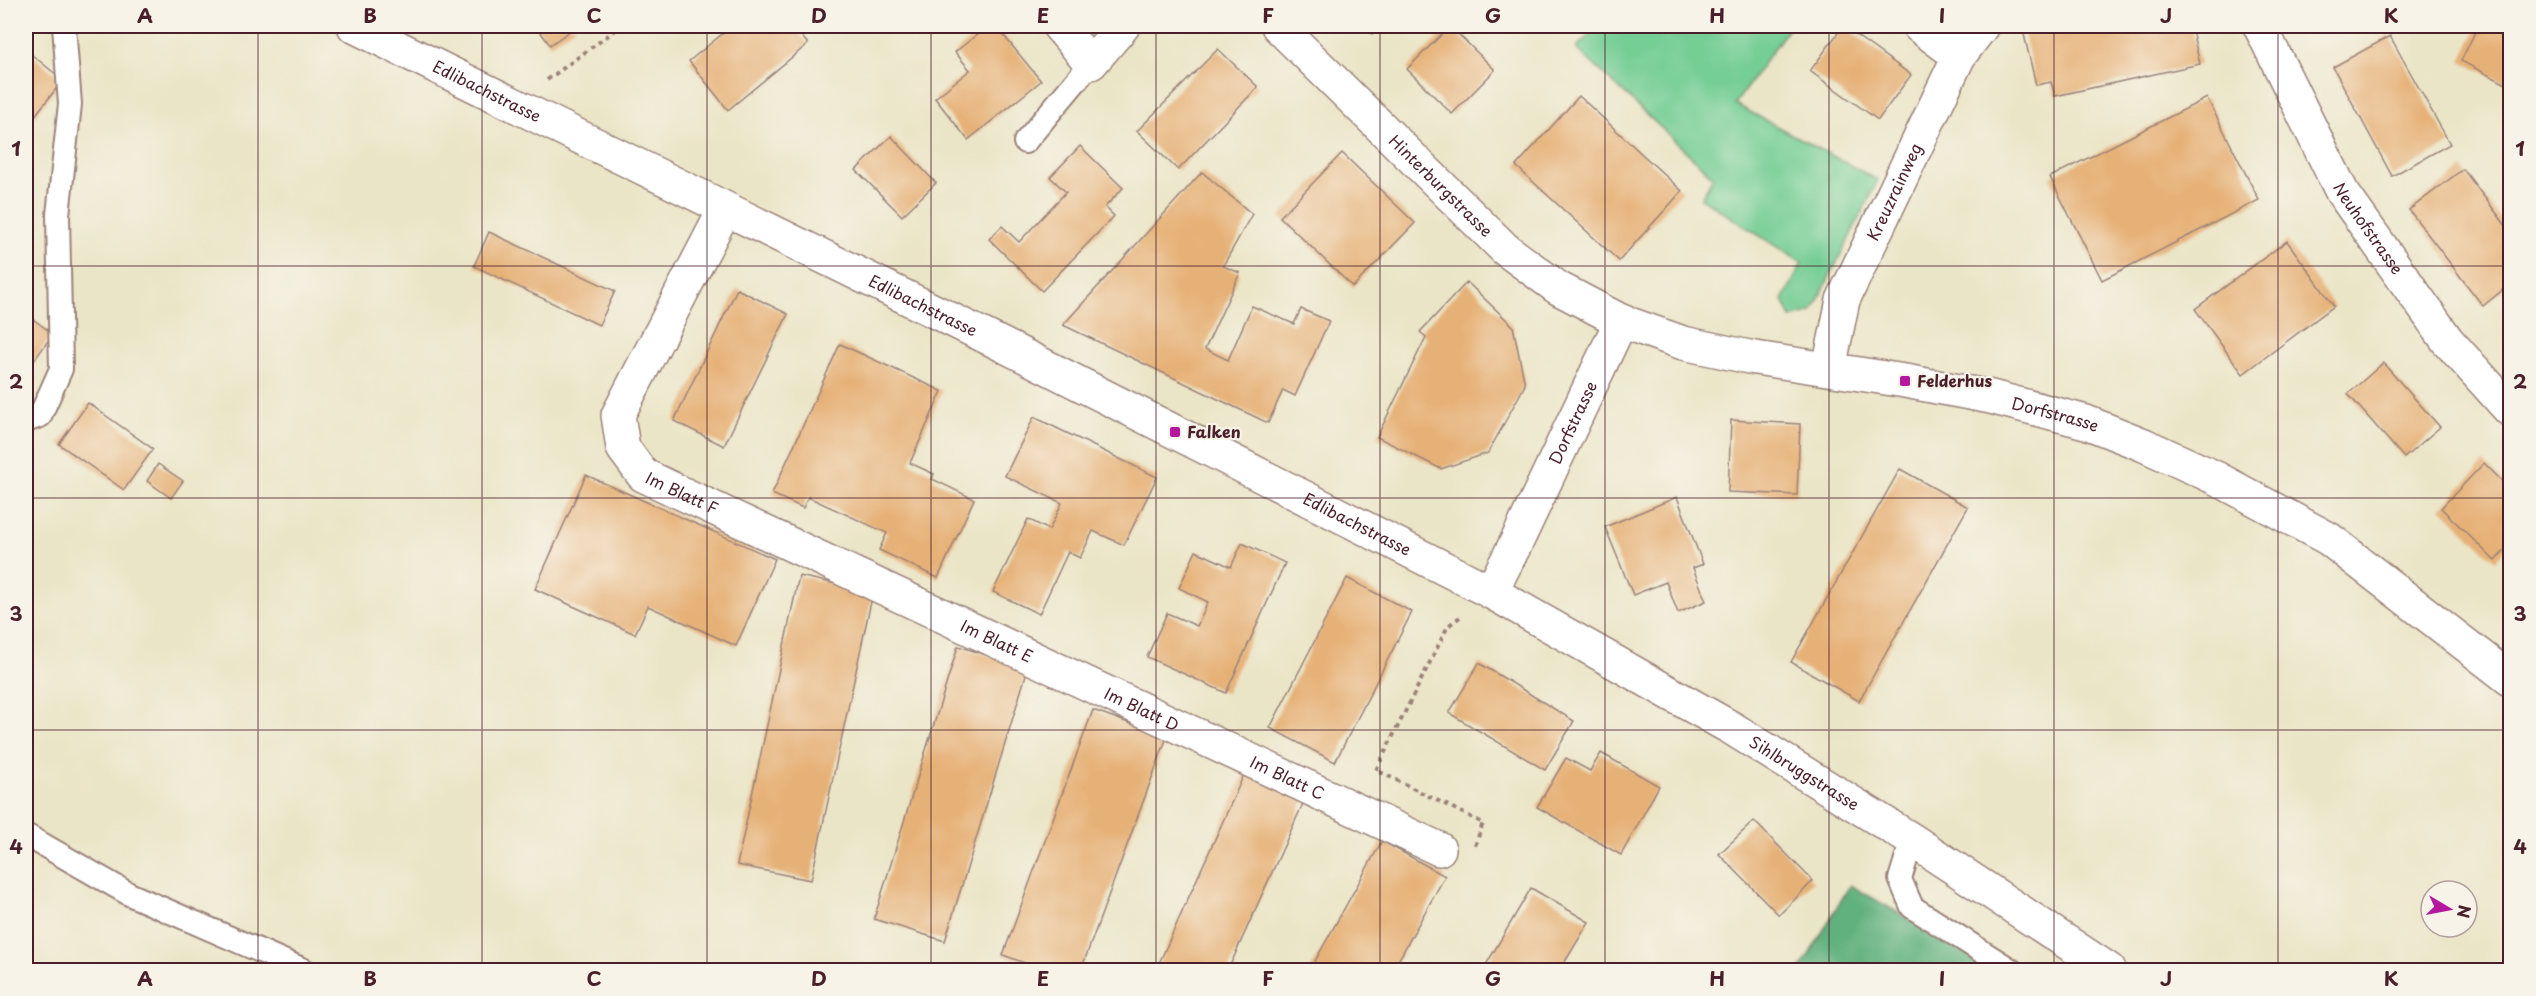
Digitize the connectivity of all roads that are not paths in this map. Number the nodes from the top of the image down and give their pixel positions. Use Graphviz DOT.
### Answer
graph roads {
  1 [pos="64,26"];
  2 [pos="354,26"];
  3 [pos="1059,26"];
  4 [pos="1123,26"];
  5 [pos="1278,26"];
  6 [pos="1919,26"];
  7 [pos="1982,26"];
  8 [pos="2260,26"];
  9 [pos="1959,56"];
  10 [pos="1091,63"];
  11 [pos="1024,142"];
  12 [pos="725,209"];
  13 [pos="1621,321"];
  14 [pos="1829,368"];
  15 [pos="2511,410"];
  16 [pos="26,421"];
  17 [pos="1491,592"];
  18 [pos="927,607"];
  19 [pos="1068,674"];
  20 [pos="2511,679"];
  21 [pos="1216,744"];
  22 [pos="26,835"];
  23 [pos="1912,840"];
  24 [pos="1439,849"];
  25 [pos="304,970"];
  26 [pos="2011,970"];
  27 [pos="2109,970"];
  1 -- 16 [label="lane"];
  2 -- 12 [label="street, Edlibachstrasse"];
  3 -- 10 [label="street"];
  4 -- 10 [label="street"];
  5 -- 13 [label="street, Hinterburgstrasse"];
  6 -- 9 [label="street"];
  7 -- 9 [label="street, Kreuzrainweg"];
  8 -- 15 [label="street, Neuhofstrasse"];
  9 -- 14 [label="street, Kreuzrainweg"];
  10 -- 11 [label="lane"];
  12 -- 17 [label="street, Edlibachstrasse"];
  12 -- 18 [label="street, Im Blatt F"];
  13 -- 14 [label="street, Dorfstrasse"];
  13 -- 17 [label="street, Dorfstrasse"];
  14 -- 20 [label="street, Dorfstrasse"];
  17 -- 23 [label="street, Sihlbruggstrasse"];
  18 -- 19 [label="street, Im Blatt E"];
  19 -- 21 [label="street, Im Blatt D"];
  21 -- 24 [label="street, Im Blatt C"];
  22 -- 25 [label="lane"];
  23 -- 26 [label="lane"];
  23 -- 27 [label="street, Sihlbruggstrasse"];
}
